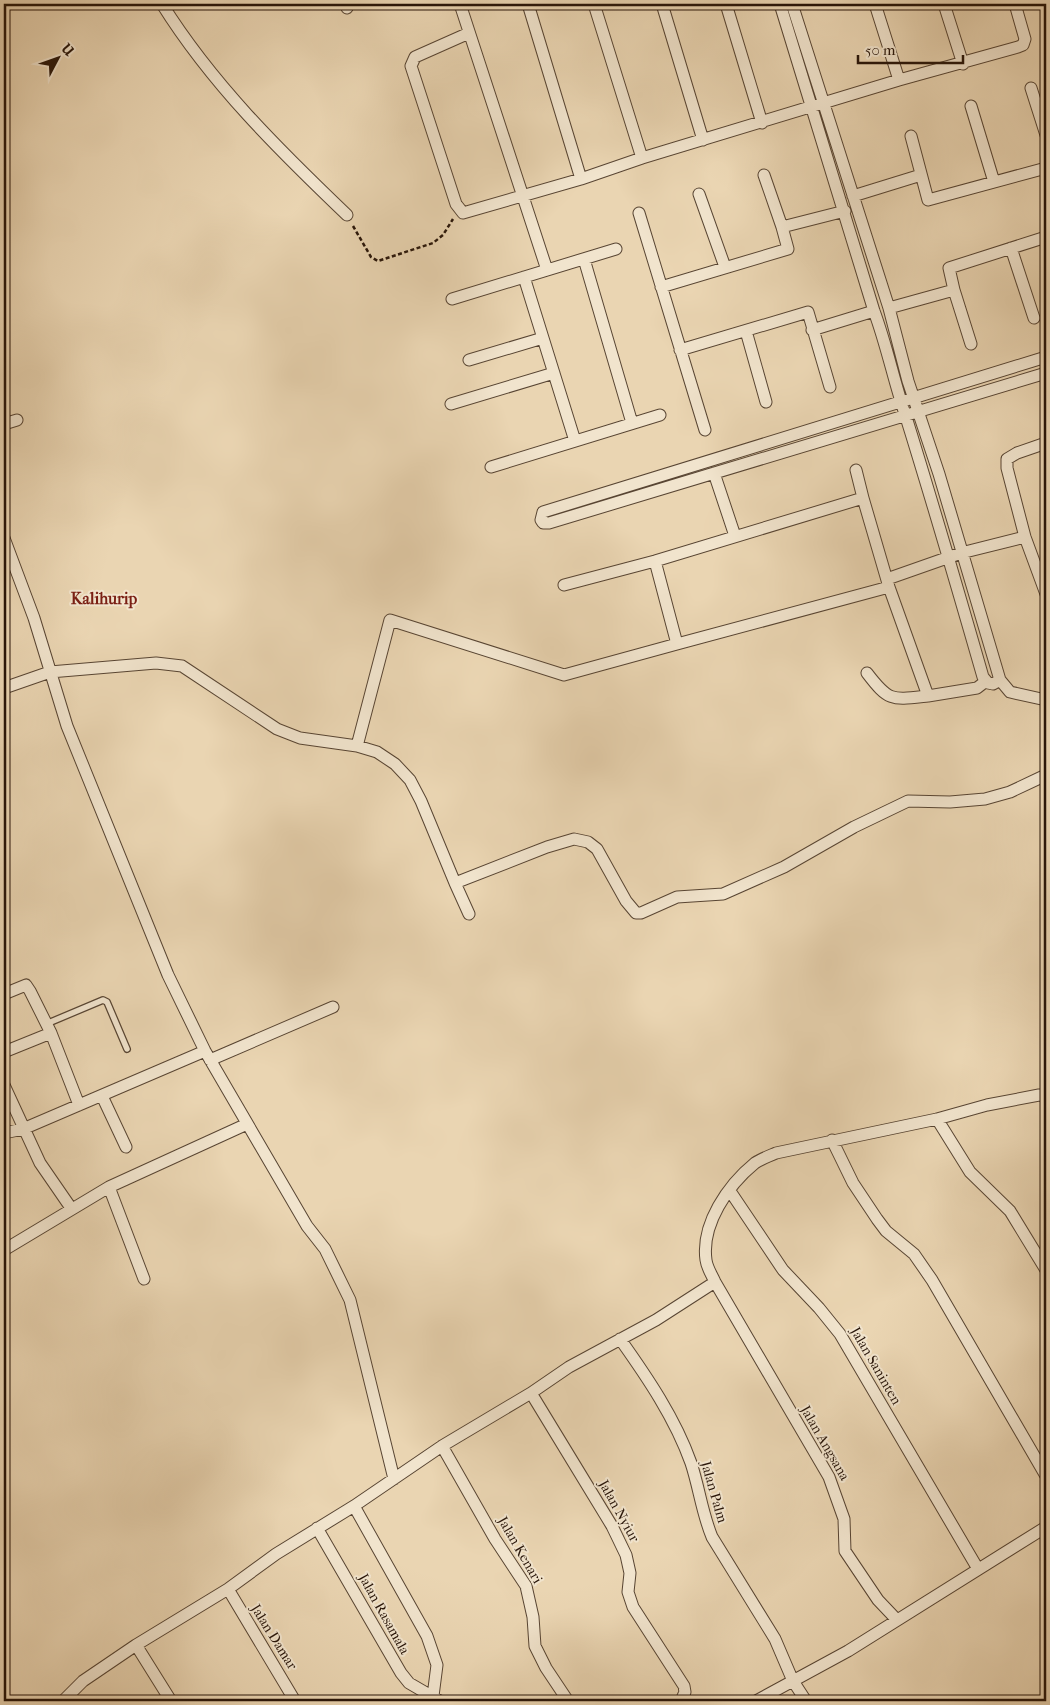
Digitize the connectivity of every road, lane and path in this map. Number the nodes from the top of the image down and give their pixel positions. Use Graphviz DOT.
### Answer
graph roads {
  1 [pos="162,4"];
  2 [pos="460,4"];
  3 [pos="528,4"];
  4 [pos="594,4"];
  5 [pos="662,4"];
  6 [pos="726,4"];
  7 [pos="780,4"];
  8 [pos="792,4"];
  9 [pos="876,4"];
  10 [pos="944,4"];
  11 [pos="1015,4"];
  12 [pos="469,33"];
  13 [pos="963,64"];
  14 [pos="899,80"];
  15 [pos="1031,88"];
  16 [pos="824,104"];
  17 [pos="971,106"];
  18 [pos="811,107"];
  19 [pos="762,123"];
  20 [pos="1046,135"];
  21 [pos="910,136"];
  22 [pos="703,140"];
  23 [pos="642,158"];
  24 [pos="1046,168"];
  25 [pos="764,175"];
  26 [pos="922,175"];
  27 [pos="580,179"];
  28 [pos="994,182"];
  29 [pos="699,194"];
  30 [pos="853,196"];
  31 [pos="521,197"];
  32 [pos="459,210"];
  33 [pos="845,211"];
  34 [pos="639,213"];
  35 [pos="347,216"];
  36 [pos="782,227"];
  37 [pos="1046,238"];
  38 [pos="1011,248"];
  39 [pos="616,249"];
  40 [pos="584,259"];
  41 [pos="725,267"];
  42 [pos="546,270"];
  43 [pos="524,277"];
  44 [pos="661,287"];
  45 [pos="954,290"];
  46 [pos="452,299"];
  47 [pos="889,308"];
  48 [pos="874,311"];
  49 [pos="1034,318"];
  50 [pos="812,330"];
  51 [pos="746,331"];
  52 [pos="543,338"];
  53 [pos="972,344"];
  54 [pos="680,350"];
  55 [pos="1046,357"];
  56 [pos="469,360"];
  57 [pos="554,373"];
  58 [pos="1046,373"];
  59 [pos="830,387"];
  60 [pos="914,397"];
  61 [pos="901,400"];
  62 [pos="766,402"];
  63 [pos="451,404"];
  64 [pos="875,411"];
  65 [pos="917,412"];
  66 [pos="660,415"];
  67 [pos="905,416"];
  68 [pos="17,420"];
  69 [pos="632,423"];
  70 [pos="878,423"];
  71 [pos="4,424"];
  72 [pos="705,430"];
  73 [pos="799,434"];
  74 [pos="575,441"];
  75 [pos="1046,443"];
  76 [pos="804,448"];
  77 [pos="491,467"];
  78 [pos="856,470"];
  79 [pos="714,473"];
  80 [pos="623,495"];
  81 [pos="863,498"];
  82 [pos="735,536"];
  83 [pos="1025,537"];
  84 [pos="4,538"];
  85 [pos="961,553"];
  86 [pos="949,558"];
  87 [pos="655,561"];
  88 [pos="888,583"];
  89 [pos="564,585"];
  90 [pos="1046,594"];
  91 [pos="677,644"];
  92 [pos="50,672"];
  93 [pos="867,673"];
  94 [pos="1000,680"];
  95 [pos="986,681"];
  96 [pos="4,688"];
  97 [pos="928,696"];
  98 [pos="1046,700"];
  99 [pos="357,746"];
  100 [pos="1046,775"];
  101 [pos="455,883"];
  102 [pos="469,914"];
  103 [pos="4,994"];
  104 [pos="333,1007"];
  105 [pos="48,1028"];
  106 [pos="127,1048"];
  107 [pos="4,1052"];
  108 [pos="207,1056"];
  109 [pos="4,1084"];
  110 [pos="102,1096"];
  111 [pos="1046,1096"];
  112 [pos="79,1105"];
  113 [pos="937,1119"];
  114 [pos="247,1124"];
  115 [pos="23,1129"];
  116 [pos="4,1133"];
  117 [pos="832,1140"];
  118 [pos="126,1148"];
  119 [pos="108,1187"];
  120 [pos="730,1191"];
  121 [pos="71,1208"];
  122 [pos="4,1250"];
  123 [pos="1046,1270"];
  124 [pos="144,1279"];
  125 [pos="715,1282"];
  126 [pos="620,1339"];
  127 [pos="531,1393"];
  128 [pos="442,1446"];
  129 [pos="1046,1476"];
  130 [pos="394,1479"];
  131 [pos="354,1506"];
  132 [pos="1046,1527"];
  133 [pos="317,1528"];
  134 [pos="978,1569"];
  135 [pos="228,1590"];
  136 [pos="897,1620"];
  137 [pos="136,1645"];
  138 [pos="793,1681"];
  139 [pos="436,1699"];
  140 [pos="62,1701"];
  141 [pos="171,1701"];
  142 [pos="295,1701"];
  143 [pos="568,1701"];
  144 [pos="681,1701"];
  145 [pos="756,1701"];
  146 [pos="806,1701"];
  1 -- 35 [label="street"];
  2 -- 12 [label="street"];
  3 -- 27 [label="street"];
  4 -- 23 [label="street"];
  5 -- 22 [label="street"];
  6 -- 19 [label="street"];
  7 -- 18 [label="street"];
  8 -- 16 [label="street"];
  9 -- 14 [label="street"];
  10 -- 13 [label="street"];
  11 -- 13 [label="street"];
  12 -- 31 [label="street"];
  12 -- 32 [label="street"];
  13 -- 14 [label="street"];
  14 -- 16 [label="street"];
  15 -- 20 [label="street"];
  16 -- 18 [label="street"];
  16 -- 30 [label="street"];
  17 -- 28 [label="street"];
  18 -- 19 [label="street"];
  18 -- 33 [label="street"];
  19 -- 22 [label="street"];
  21 -- 26 [label="street"];
  22 -- 23 [label="street"];
  23 -- 27 [label="street"];
  24 -- 28 [label="street"];
  25 -- 36 [label="street"];
  26 -- 28 [label="street"];
  26 -- 30 [label="street"];
  27 -- 31 [label="street"];
  29 -- 41 [label="street"];
  30 -- 47 [label="street"];
  31 -- 32 [label="street"];
  31 -- 42 [label="street"];
  32 -- 35 [label="path"];
  33 -- 36 [label="street"];
  33 -- 48 [label="street"];
  34 -- 44 [label="street"];
  36 -- 41 [label="street"];
  37 -- 38 [label="street"];
  38 -- 45 [label="street"];
  38 -- 49 [label="street"];
  39 -- 40 [label="street"];
  40 -- 42 [label="street"];
  40 -- 69 [label="street"];
  41 -- 44 [label="street"];
  42 -- 43 [label="street"];
  43 -- 46 [label="street"];
  43 -- 52 [label="street"];
  44 -- 54 [label="street"];
  45 -- 47 [label="street"];
  45 -- 53 [label="street"];
  47 -- 60 [label="street"];
  48 -- 50 [label="street"];
  48 -- 61 [label="street"];
  50 -- 51 [label="street"];
  50 -- 59 [label="street"];
  51 -- 54 [label="street"];
  51 -- 62 [label="street"];
  52 -- 56 [label="street"];
  52 -- 57 [label="street"];
  54 -- 72 [label="street"];
  55 -- 60 [label="street"];
  57 -- 63 [label="street"];
  57 -- 74 [label="street"];
  58 -- 65 [label="street"];
  60 -- 61 [label="street"];
  60 -- 65 [label="street"];
  61 -- 64 [label="street"];
  61 -- 67 [label="street"];
  64 -- 70 [label="street"];
  64 -- 73 [label="street"];
  65 -- 67 [label="street"];
  65 -- 85 [label="street"];
  66 -- 69 [label="street"];
  67 -- 70 [label="street"];
  67 -- 86 [label="street"];
  68 -- 71 [label="street"];
  69 -- 74 [label="street"];
  70 -- 76 [label="street"];
  73 -- 76 [label="street"];
  73 -- 80 [label="street"];
  74 -- 77 [label="street"];
  75 -- 83 [label="street"];
  76 -- 79 [label="street"];
  78 -- 81 [label="street"];
  79 -- 80 [label="street"];
  79 -- 82 [label="street"];
  80 -- 80 [label="street"];
  81 -- 82 [label="street"];
  81 -- 88 [label="street"];
  82 -- 87 [label="street"];
  83 -- 85 [label="street"];
  83 -- 90 [label="street"];
  84 -- 92 [label="street"];
  85 -- 86 [label="street"];
  85 -- 94 [label="street"];
  86 -- 88 [label="street"];
  86 -- 95 [label="street"];
  87 -- 89 [label="street"];
  87 -- 91 [label="street"];
  88 -- 91 [label="street"];
  88 -- 97 [label="street"];
  91 -- 99 [label="street"];
  92 -- 96 [label="street"];
  92 -- 99 [label="street"];
  92 -- 108 [label="street"];
  93 -- 97 [label="street"];
  94 -- 95 [label="street"];
  94 -- 98 [label="street"];
  95 -- 97 [label="street"];
  99 -- 101 [label="street"];
  100 -- 101 [label="street"];
  101 -- 102 [label="street"];
  103 -- 105 [label="street"];
  104 -- 108 [label="street"];
  105 -- 106 [label="lane"];
  105 -- 107 [label="street"];
  105 -- 112 [label="street"];
  108 -- 110 [label="street"];
  108 -- 114 [label="street"];
  109 -- 115 [label="street"];
  110 -- 112 [label="street"];
  110 -- 118 [label="street"];
  111 -- 113 [label="street, Jalan Angsana"];
  112 -- 115 [label="street"];
  113 -- 117 [label="street, Jalan Angsana"];
  113 -- 123 [label="street"];
  114 -- 119 [label="street"];
  114 -- 130 [label="street"];
  115 -- 116 [label="street"];
  115 -- 121 [label="street"];
  117 -- 120 [label="street, Jalan Angsana"];
  117 -- 129 [label="street"];
  119 -- 121 [label="street"];
  119 -- 124 [label="street"];
  120 -- 125 [label="street, Jalan Angsana"];
  120 -- 134 [label="street, Jalan Saninten"];
  121 -- 122 [label="street"];
  125 -- 126 [label="street"];
  125 -- 136 [label="street, Jalan Angsana"];
  126 -- 127 [label="street"];
  126 -- 138 [label="street, Jalan Palm"];
  127 -- 128 [label="street"];
  127 -- 144 [label="street, Jalan Nyiur"];
  128 -- 130 [label="street"];
  128 -- 143 [label="street, Jalan Kenari"];
  130 -- 131 [label="street"];
  131 -- 133 [label="street"];
  131 -- 139 [label="street"];
  132 -- 134 [label="street"];
  133 -- 135 [label="street"];
  133 -- 139 [label="street, Jalan Rasamala"];
  134 -- 136 [label="street"];
  135 -- 137 [label="street"];
  135 -- 142 [label="street, Jalan Damar"];
  136 -- 138 [label="street"];
  137 -- 140 [label="street"];
  137 -- 141 [label="street"];
  138 -- 145 [label="street"];
  138 -- 146 [label="street, Jalan Palm"];
}
